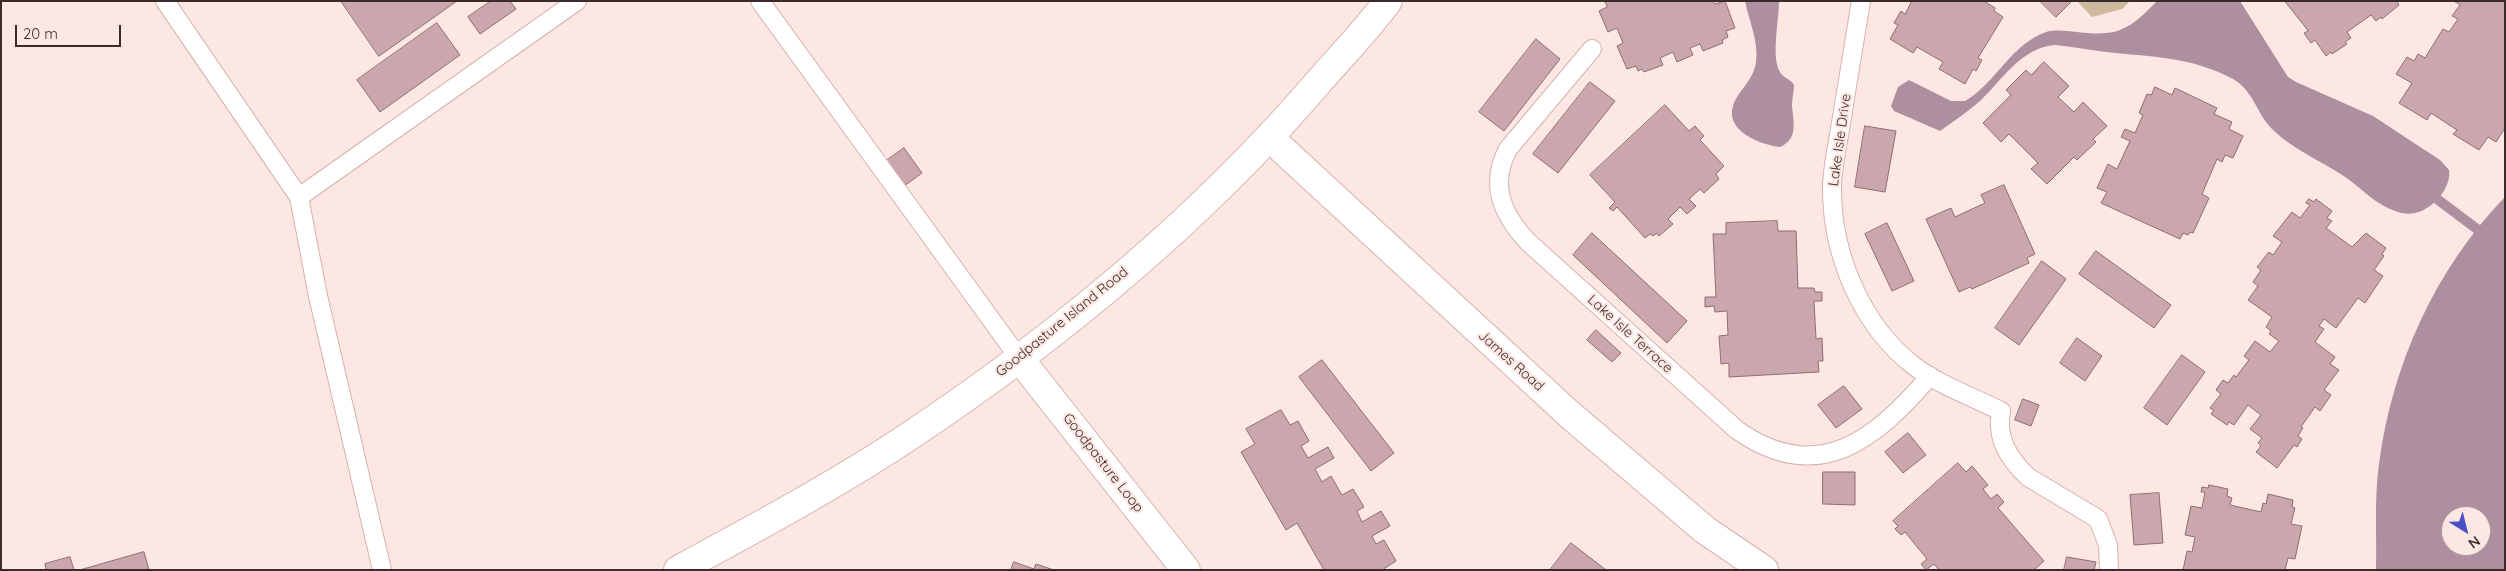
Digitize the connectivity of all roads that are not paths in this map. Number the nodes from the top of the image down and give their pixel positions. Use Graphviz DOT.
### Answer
graph roads {
  1 [pos="164,1"];
  2 [pos="577,1"];
  3 [pos="760,1"];
  4 [pos="1388,1"];
  5 [pos="1861,1"];
  6 [pos="1592,49"];
  7 [pos="1270,138"];
  8 [pos="299,198"];
  9 [pos="1019,358"];
  10 [pos="1930,376"];
  11 [pos="382,570"];
  12 [pos="678,570"];
  13 [pos="1186,570"];
  14 [pos="1764,570"];
  15 [pos="2109,570"];
  1 -- 8 [label="lane"];
  2 -- 8 [label="lane"];
  3 -- 9 [label="lane"];
  4 -- 7 [label="street, Goodpasture Island Road"];
  5 -- 10 [label="lane, Lake Isle Drive"];
  6 -- 10 [label="lane, Lake Isle Terrace"];
  7 -- 9 [label="street, Goodpasture Island Road"];
  7 -- 14 [label="street, James Road"];
  8 -- 11 [label="lane"];
  9 -- 12 [label="street, Goodpasture Island Road"];
  9 -- 13 [label="street, Goodpasture Loop"];
  10 -- 15 [label="lane, Lake Isle Drive"];
}
